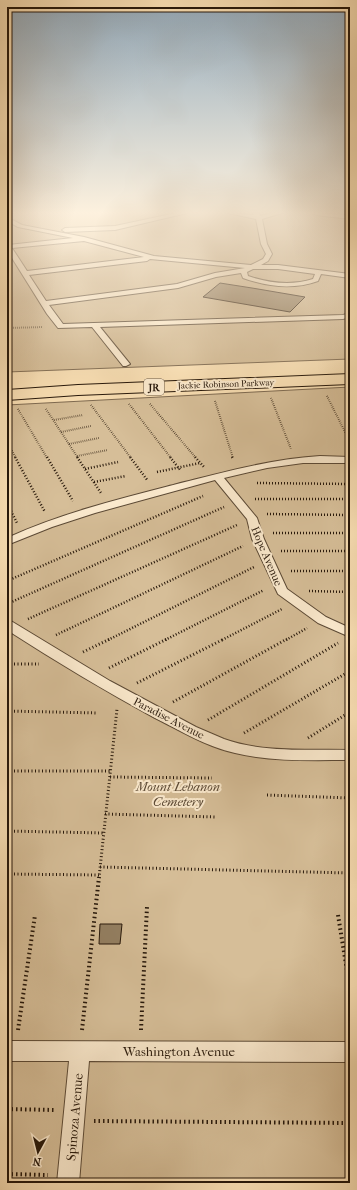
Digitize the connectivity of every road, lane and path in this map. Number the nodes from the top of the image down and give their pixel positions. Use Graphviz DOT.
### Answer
graph roads {
  1 [pos="22,269"];
  2 [pos="63,269"];
  3 [pos="251,269"];
  4 [pos="291,269"];
  5 [pos="244,271"];
  6 [pos="319,272"];
  7 [pos="25,273"];
  8 [pos="350,276"];
  9 [pos="44,303"];
  10 [pos="350,315"];
  11 [pos="94,325"];
  12 [pos="61,326"];
  13 [pos="7,328"];
  14 [pos="126,364"];
  15 [pos="350,370"];
  16 [pos="25,379"];
  17 [pos="350,379"];
  18 [pos="113,380"];
  19 [pos="7,386"];
  20 [pos="326,395"];
  21 [pos="270,396"];
  22 [pos="214,397"];
  23 [pos="11,400"];
  24 [pos="87,400"];
  25 [pos="126,401"];
  26 [pos="150,403"];
  27 [pos="44,406"];
  28 [pos="83,415"];
  29 [pos="54,420"];
  30 [pos="91,426"];
  31 [pos="61,432"];
  32 [pos="100,438"];
  33 [pos="7,442"];
  34 [pos="350,442"];
  35 [pos="69,444"];
  36 [pos="108,450"];
  37 [pos="77,456"];
  38 [pos="350,460"];
  39 [pos="296,461"];
  40 [pos="118,462"];
  41 [pos="200,463"];
  42 [pos="178,467"];
  43 [pos="85,469"];
  44 [pos="157,472"];
  45 [pos="237,473"];
  46 [pos="126,476"];
  47 [pos="215,478"];
  48 [pos="94,482"];
  49 [pos="255,483"];
  50 [pos="191,484"];
  51 [pos="350,484"];
  52 [pos="226,486"];
  53 [pos="157,493"];
  54 [pos="350,499"];
  55 [pos="238,500"];
  56 [pos="7,503"];
  57 [pos="109,505"];
  58 [pos="80,514"];
  59 [pos="350,515"];
  60 [pos="251,516"];
  61 [pos="51,524"];
  62 [pos="350,533"];
  63 [pos="22,534"];
  64 [pos="257,536"];
  65 [pos="7,542"];
  66 [pos="350,552"];
  67 [pos="267,555"];
  68 [pos="274,571"];
  69 [pos="350,572"];
  70 [pos="7,581"];
  71 [pos="281,587"];
  72 [pos="350,592"];
  73 [pos="297,602"];
  74 [pos="7,604"];
  75 [pos="321,620"];
  76 [pos="9,626"];
  77 [pos="347,636"];
  78 [pos="37,644"];
  79 [pos="65,661"];
  80 [pos="350,671"];
  81 [pos="92,676"];
  82 [pos="118,692"];
  83 [pos="7,711"];
  84 [pos="156,711"];
  85 [pos="350,712"];
  86 [pos="98,713"];
  87 [pos="191,730"];
  88 [pos="225,744"];
  89 [pos="282,754"];
  90 [pos="350,755"];
  91 [pos="7,771"];
  92 [pos="110,771"];
  93 [pos="110,777"];
  94 [pos="212,778"];
  95 [pos="267,795"];
  96 [pos="350,798"];
  97 [pos="105,814"];
  98 [pos="216,817"];
  99 [pos="7,831"];
  100 [pos="103,833"];
  101 [pos="100,867"];
  102 [pos="350,873"];
  103 [pos="7,874"];
  104 [pos="99,875"];
  105 [pos="147,907"];
  106 [pos="35,915"];
  107 [pos="338,915"];
  108 [pos="350,989"];
  109 [pos="80,1050"];
  110 [pos="11,1051"];
  111 [pos="140,1051"];
  112 [pos="350,1052"];
  113 [pos="7,1110"];
  114 [pos="74,1116"];
  115 [pos="350,1123"];
  116 [pos="7,1174"];
  117 [pos="68,1179"];
  1 -- 7 [label="lane"];
  2 -- 7 [label="lane"];
  3 -- 5 [label="lane"];
  4 -- 6 [label="lane"];
  5 -- 6 [label="lane"];
  5 -- 9 [label="lane"];
  6 -- 8 [label="lane"];
  7 -- 9 [label="lane"];
  9 -- 12 [label="lane"];
  10 -- 11 [label="lane"];
  11 -- 12 [label="lane"];
  11 -- 14 [label="lane"];
  12 -- 13 [label="path"];
  15 -- 18 [label="highway, Jackie Robinson Parkway / JR"];
  16 -- 18 [label="highway"];
  17 -- 23 [label="highway, Jackie Robinson Parkway / JR"];
  18 -- 19 [label="highway, Jackie Robinson Parkway / JR"];
  20 -- 34 [label="path"];
  21 -- 39 [label="path"];
  22 -- 45 [label="path"];
  23 -- 58 [label="path"];
  24 -- 53 [label="path"];
  25 -- 42 [label="path"];
  26 -- 41 [label="path"];
  27 -- 29 [label="path"];
  28 -- 29 [label="path"];
  29 -- 31 [label="path"];
  30 -- 31 [label="path"];
  31 -- 35 [label="path"];
  32 -- 35 [label="path"];
  33 -- 61 [label="path"];
  35 -- 37 [label="path"];
  36 -- 37 [label="path"];
  37 -- 43 [label="path"];
  38 -- 39 [label="lane"];
  39 -- 45 [label="lane"];
  40 -- 43 [label="path"];
  41 -- 42 [label="path"];
  41 -- 47 [label="path"];
  42 -- 44 [label="path"];
  42 -- 50 [label="path"];
  43 -- 48 [label="path"];
  45 -- 47 [label="lane"];
  46 -- 48 [label="path"];
  47 -- 50 [label="lane"];
  47 -- 52 [label="lane, Hope Avenue"];
  48 -- 57 [label="path"];
  49 -- 51 [label="path"];
  50 -- 53 [label="lane"];
  52 -- 55 [label="lane, Hope Avenue"];
  52 -- 70 [label="path"];
  53 -- 57 [label="lane"];
  54 -- 55 [label="path"];
  55 -- 60 [label="lane, Hope Avenue"];
  55 -- 74 [label="path"];
  56 -- 63 [label="path"];
  57 -- 58 [label="lane"];
  58 -- 61 [label="lane"];
  59 -- 60 [label="path"];
  60 -- 64 [label="lane, Hope Avenue"];
  60 -- 76 [label="path"];
  61 -- 63 [label="lane"];
  62 -- 64 [label="path"];
  63 -- 65 [label="lane"];
  64 -- 67 [label="lane, Hope Avenue"];
  64 -- 78 [label="path"];
  66 -- 67 [label="path"];
  67 -- 68 [label="lane, Hope Avenue"];
  67 -- 79 [label="path"];
  68 -- 69 [label="path"];
  68 -- 71 [label="lane, Hope Avenue"];
  71 -- 72 [label="path"];
  71 -- 73 [label="lane, Hope Avenue"];
  71 -- 81 [label="path"];
  73 -- 75 [label="lane, Hope Avenue"];
  73 -- 82 [label="path"];
  75 -- 77 [label="lane, Hope Avenue"];
  75 -- 84 [label="path"];
  76 -- 78 [label="lane, Paradise Avenue"];
  77 -- 87 [label="path"];
  78 -- 79 [label="lane, Paradise Avenue"];
  79 -- 81 [label="lane, Paradise Avenue"];
  80 -- 88 [label="path"];
  81 -- 82 [label="lane, Paradise Avenue"];
  82 -- 84 [label="lane, Paradise Avenue"];
  82 -- 92 [label="path"];
  83 -- 86 [label="path"];
  84 -- 87 [label="lane, Paradise Avenue"];
  85 -- 89 [label="path"];
  87 -- 88 [label="lane, Paradise Avenue"];
  88 -- 89 [label="lane, Paradise Avenue"];
  89 -- 90 [label="lane, Paradise Avenue"];
  91 -- 92 [label="path"];
  92 -- 93 [label="path"];
  93 -- 94 [label="path"];
  93 -- 97 [label="path"];
  95 -- 96 [label="path"];
  97 -- 98 [label="path"];
  97 -- 100 [label="path"];
  99 -- 100 [label="path"];
  100 -- 101 [label="path"];
  101 -- 102 [label="path"];
  101 -- 104 [label="path"];
  103 -- 104 [label="path"];
  104 -- 109 [label="path"];
  105 -- 111 [label="path"];
  106 -- 110 [label="path"];
  107 -- 108 [label="path"];
  109 -- 110 [label="lane, Washington Avenue"];
  109 -- 111 [label="lane, Washington Avenue"];
  109 -- 114 [label="lane, Spinoza Avenue"];
  111 -- 112 [label="lane, Washington Avenue"];
  113 -- 114 [label="path"];
  114 -- 115 [label="path"];
  114 -- 117 [label="lane, Spinoza Avenue"];
  116 -- 117 [label="path"];
}
